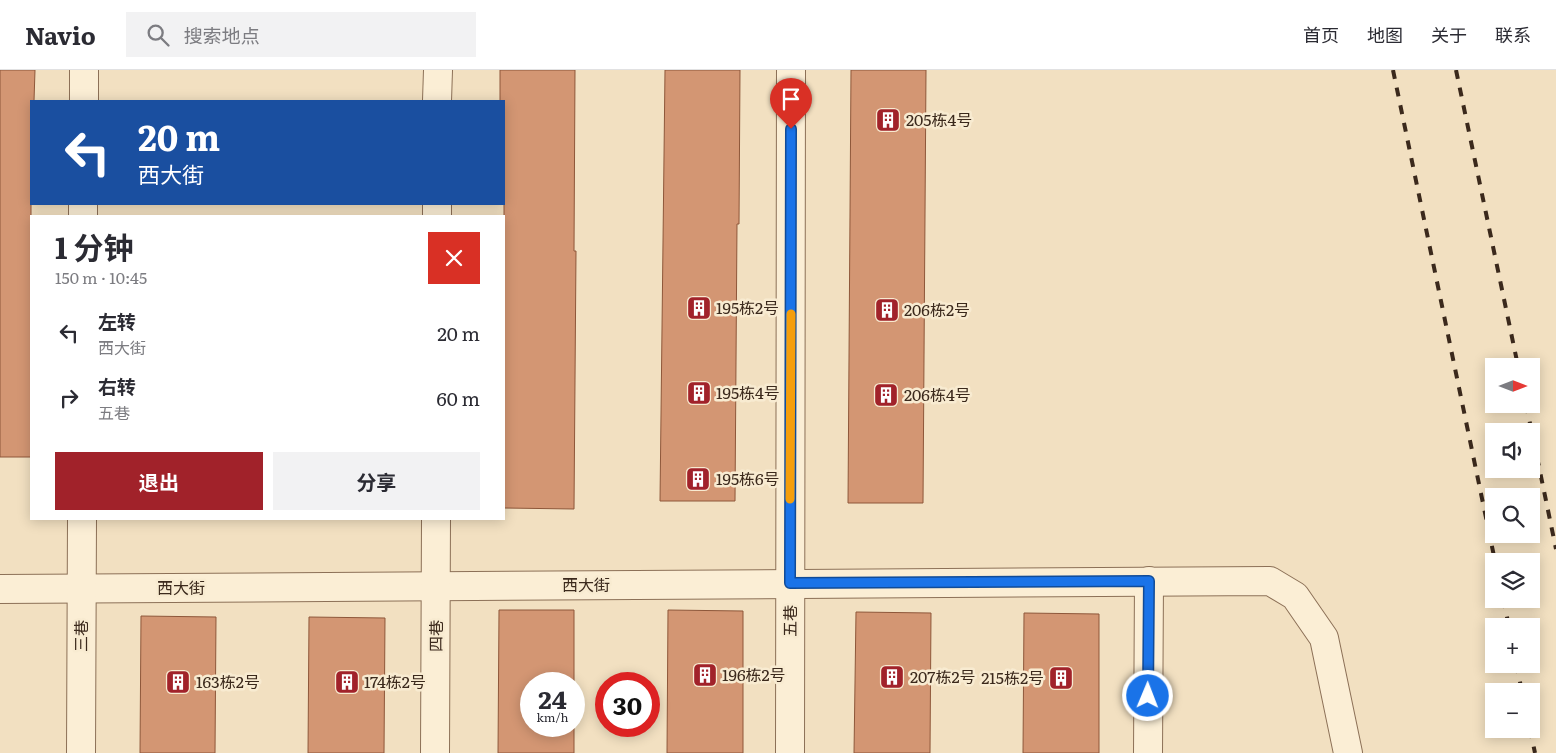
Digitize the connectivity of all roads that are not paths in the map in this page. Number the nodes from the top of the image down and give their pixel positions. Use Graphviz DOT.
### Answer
graph roads {
  1 [pos="84,70"];
  2 [pos="438,70"];
  3 [pos="791,70"];
  4 [pos="84,100"];
  5 [pos="437,100"];
  6 [pos="82,520"];
  7 [pos="436,520"];
  8 [pos="1160,581"];
  9 [pos="790,583"];
  10 [pos="436,586"];
  11 [pos="82,588"];
  12 [pos="0,589"];
  13 [pos="81,753"];
  14 [pos="435,753"];
  15 [pos="790,753"];
  16 [pos="1148,753"];
  17 [pos="1348,753"];
  1 -- 4 [label="street"];
  2 -- 5 [label="street"];
  3 -- 9 [label="street, 五巷"];
  6 -- 11 [label="street, 三巷"];
  7 -- 10 [label="street, 四巷"];
  8 -- 9 [label="street, 西大街"];
  8 -- 16 [label="street"];
  8 -- 17 [label="street, 西大街"];
  9 -- 10 [label="street, 西大街"];
  9 -- 15 [label="street, 五巷"];
  10 -- 11 [label="street, 西大街"];
  10 -- 14 [label="street, 四巷"];
  11 -- 12 [label="street, 西大街"];
  11 -- 13 [label="street, 三巷"];
}
